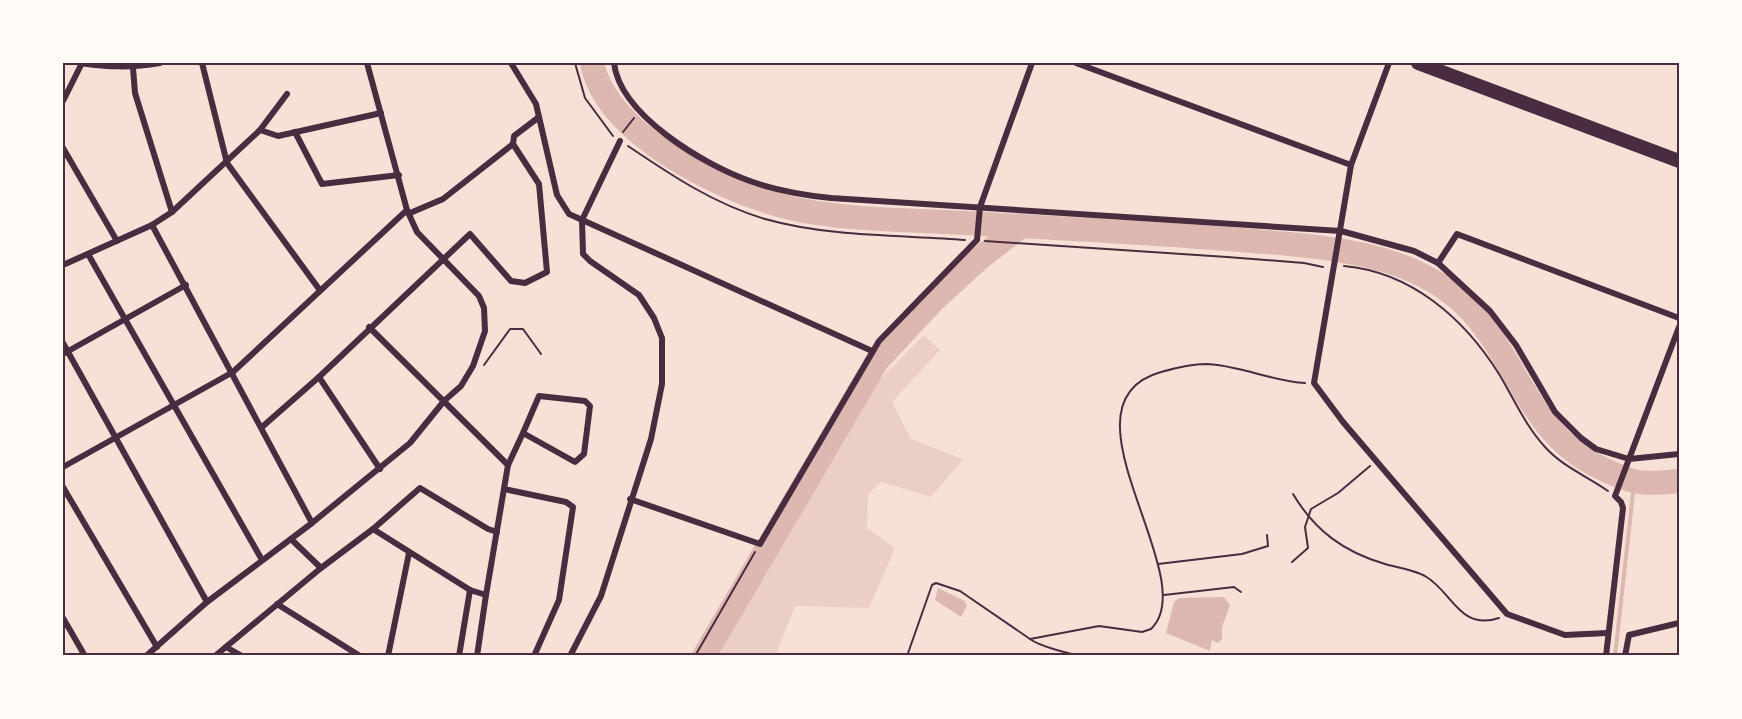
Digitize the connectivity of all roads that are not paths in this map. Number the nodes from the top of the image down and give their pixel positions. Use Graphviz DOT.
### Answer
graph roads {
  1 [pos="81,63"];
  2 [pos="160,63"];
  3 [pos="202,63"];
  4 [pos="367,63"];
  5 [pos="511,63"];
  6 [pos="614,63"];
  7 [pos="1032,63"];
  8 [pos="1076,63"];
  9 [pos="1389,63"];
  10 [pos="1418,63"];
  11 [pos="133,68"];
  12 [pos="287,94"];
  13 [pos="63,101"];
  14 [pos="381,113"];
  15 [pos="539,117"];
  16 [pos="260,130"];
  17 [pos="295,132"];
  18 [pos="619,140"];
  19 [pos="513,144"];
  20 [pos="63,148"];
  21 [pos="1679,161"];
  22 [pos="227,163"];
  23 [pos="1352,165"];
  24 [pos="399,174"];
  25 [pos="980,207"];
  26 [pos="172,212"];
  27 [pos="409,212"];
  28 [pos="582,220"];
  29 [pos="152,225"];
  30 [pos="1341,231"];
  31 [pos="117,241"];
  32 [pos="88,254"];
  33 [pos="444,257"];
  34 [pos="1438,263"];
  35 [pos="63,265"];
  36 [pos="186,285"];
  37 [pos="319,289"];
  38 [pos="1679,318"];
  39 [pos="124,320"];
  40 [pos="369,327"];
  41 [pos="1679,327"];
  42 [pos="63,343"];
  43 [pos="872,351"];
  44 [pos="65,353"];
  45 [pos="233,372"];
  46 [pos="319,377"];
  47 [pos="444,401"];
  48 [pos="174,405"];
  49 [pos="262,427"];
  50 [pos="523,433"];
  51 [pos="114,438"];
  52 [pos="1679,454"];
  53 [pos="1629,459"];
  54 [pos="508,465"];
  55 [pos="63,467"];
  56 [pos="380,469"];
  57 [pos="63,487"];
  58 [pos="504,489"];
  59 [pos="630,499"];
  60 [pos="312,524"];
  61 [pos="373,529"];
  62 [pos="497,532"];
  63 [pos="291,539"];
  64 [pos="409,553"];
  65 [pos="262,560"];
  66 [pos="321,568"];
  67 [pos="470,590"];
  68 [pos="486,595"];
  69 [pos="207,602"];
  70 [pos="277,604"];
  71 [pos="63,618"];
  72 [pos="1679,623"];
  73 [pos="1607,633"];
  74 [pos="157,647"];
  75 [pos="226,647"];
  76 [pos="85,656"];
  77 [pos="146,656"];
  78 [pos="215,656"];
  79 [pos="242,656"];
  80 [pos="360,656"];
  81 [pos="388,656"];
  82 [pos="459,656"];
  83 [pos="477,656"];
  84 [pos="534,656"];
  85 [pos="570,656"];
  86 [pos="1606,656"];
  87 [pos="1625,656"];
  1 -- 11 [label="street"];
  1 -- 13 [label="street"];
  2 -- 11 [label="street"];
  3 -- 22 [label="street"];
  4 -- 14 [label="street"];
  5 -- 15 [label="street"];
  6 -- 25 [label="street"];
  7 -- 25 [label="street"];
  8 -- 23 [label="street"];
  9 -- 23 [label="street"];
  10 -- 21 [label="main road"];
  11 -- 26 [label="street"];
  12 -- 16 [label="street"];
  14 -- 17 [label="street"];
  14 -- 24 [label="street"];
  15 -- 19 [label="street"];
  15 -- 28 [label="street"];
  16 -- 17 [label="street"];
  16 -- 22 [label="street"];
  17 -- 24 [label="street"];
  18 -- 28 [label="street"];
  19 -- 27 [label="street"];
  19 -- 33 [label="street"];
  20 -- 31 [label="street"];
  22 -- 26 [label="street"];
  22 -- 37 [label="street"];
  23 -- 30 [label="street"];
  24 -- 27 [label="street"];
  25 -- 30 [label="street"];
  25 -- 43 [label="street"];
  26 -- 29 [label="street"];
  27 -- 33 [label="street"];
  27 -- 37 [label="street"];
  28 -- 43 [label="street"];
  28 -- 59 [label="street"];
  29 -- 31 [label="street"];
  29 -- 36 [label="street"];
  30 -- 34 [label="street"];
  30 -- 73 [label="street"];
  31 -- 32 [label="street"];
  32 -- 35 [label="street"];
  32 -- 39 [label="street"];
  33 -- 40 [label="street"];
  33 -- 47 [label="street"];
  34 -- 38 [label="street"];
  34 -- 53 [label="street"];
  36 -- 39 [label="street"];
  36 -- 45 [label="street"];
  37 -- 45 [label="street"];
  39 -- 44 [label="street"];
  39 -- 48 [label="street"];
  40 -- 46 [label="street"];
  40 -- 47 [label="street"];
  41 -- 53 [label="street"];
  42 -- 44 [label="street"];
  43 -- 59 [label="street"];
  44 -- 51 [label="street"];
  45 -- 48 [label="street"];
  45 -- 49 [label="street"];
  46 -- 49 [label="street"];
  46 -- 56 [label="street"];
  47 -- 54 [label="street"];
  47 -- 56 [label="street"];
  48 -- 51 [label="street"];
  48 -- 65 [label="street"];
  49 -- 60 [label="street"];
  50 -- 50 [label="street"];
  50 -- 54 [label="street"];
  51 -- 55 [label="street"];
  51 -- 69 [label="street"];
  52 -- 53 [label="street"];
  53 -- 73 [label="street"];
  54 -- 58 [label="street"];
  56 -- 60 [label="street"];
  57 -- 74 [label="street"];
  58 -- 62 [label="street"];
  58 -- 84 [label="street"];
  59 -- 85 [label="street"];
  60 -- 63 [label="street"];
  61 -- 62 [label="street"];
  61 -- 64 [label="street"];
  61 -- 66 [label="street"];
  62 -- 68 [label="street"];
  63 -- 65 [label="street"];
  63 -- 66 [label="street"];
  64 -- 67 [label="street"];
  64 -- 81 [label="street"];
  65 -- 69 [label="street"];
  66 -- 70 [label="street"];
  67 -- 68 [label="street"];
  67 -- 82 [label="street"];
  68 -- 83 [label="street"];
  69 -- 74 [label="street"];
  70 -- 75 [label="street"];
  70 -- 80 [label="street"];
  71 -- 76 [label="street"];
  72 -- 87 [label="street"];
  73 -- 86 [label="street"];
  74 -- 77 [label="street"];
  75 -- 78 [label="street"];
  75 -- 79 [label="street"];
}
